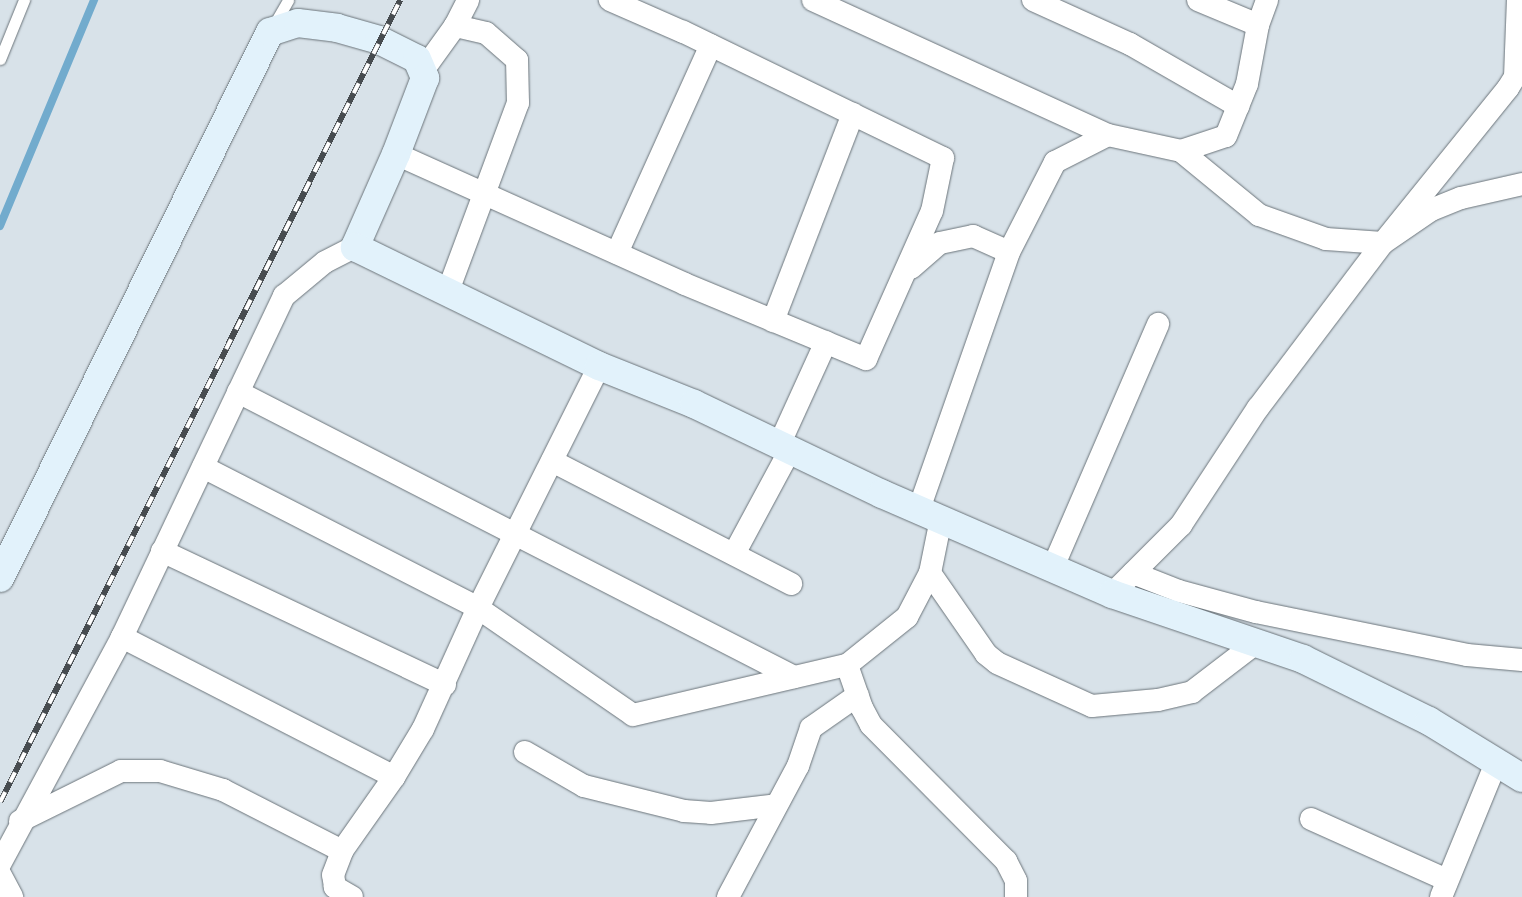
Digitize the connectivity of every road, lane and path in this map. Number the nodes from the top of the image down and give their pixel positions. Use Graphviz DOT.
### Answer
graph roads {
  1 [pos="24,0"];
  2 [pos="288,0"];
  3 [pos="468,0"];
  4 [pos="610,0"];
  5 [pos="813,0"];
  6 [pos="1033,0"];
  7 [pos="1198,0"];
  8 [pos="1267,0"];
  9 [pos="1518,0"];
  10 [pos="1073,8"];
  11 [pos="1258,25"];
  12 [pos="455,26"];
  13 [pos="270,32"];
  14 [pos="711,45"];
  15 [pos="0,59"];
  16 [pos="424,69"];
  17 [pos="1238,106"];
  18 [pos="853,114"];
  19 [pos="1108,135"];
  20 [pos="1181,152"];
  21 [pos="396,154"];
  22 [pos="1522,184"];
  23 [pos="484,195"];
  24 [pos="1383,242"];
  25 [pos="354,247"];
  26 [pos="1009,252"];
  27 [pos="617,253"];
  28 [pos="906,272"];
  29 [pos="448,291"];
  30 [pos="773,321"];
  31 [pos="1158,324"];
  32 [pos="826,342"];
  33 [pos="599,366"];
  34 [pos="238,392"];
  35 [pos="785,446"];
  36 [pos="552,461"];
  37 [pos="202,467"];
  38 [pos="930,514"];
  39 [pos="515,536"];
  40 [pos="162,551"];
  41 [pos="734,554"];
  42 [pos="1053,567"];
  43 [pos="930,573"];
  44 [pos="1133,573"];
  45 [pos="0,578"];
  46 [pos="791,584"];
  47 [pos="1112,594"];
  48 [pos="478,608"];
  49 [pos="122,637"];
  50 [pos="1256,643"];
  51 [pos="1522,660"];
  52 [pos="847,665"];
  53 [pos="794,677"];
  54 [pos="445,685"];
  55 [pos="858,695"];
  56 [pos="525,752"];
  57 [pos="1496,763"];
  58 [pos="394,778"];
  59 [pos="1522,778"];
  60 [pos="778,805"];
  61 [pos="1311,819"];
  62 [pos="20,821"];
  63 [pos="342,851"];
  64 [pos="0,864"];
  65 [pos="0,874"];
  66 [pos="1444,888"];
  67 [pos="12,897"];
  68 [pos="352,897"];
  69 [pos="728,897"];
  70 [pos="1016,897"];
  1 -- 15 [label="lane"];
  2 -- 13 [label="lane"];
  3 -- 12 [label="street"];
  4 -- 14 [label="street"];
  5 -- 19 [label="street"];
  6 -- 10 [label="street"];
  7 -- 11 [label="street"];
  8 -- 11 [label="street"];
  9 -- 24 [label="street"];
  10 -- 17 [label="street"];
  11 -- 17 [label="street"];
  12 -- 16 [label="street"];
  12 -- 23 [label="street"];
  13 -- 16 [label="street"];
  13 -- 45 [label="street"];
  14 -- 18 [label="street"];
  14 -- 27 [label="street"];
  16 -- 21 [label="street"];
  17 -- 20 [label="street"];
  18 -- 28 [label="street"];
  18 -- 30 [label="street"];
  19 -- 20 [label="street"];
  19 -- 26 [label="street"];
  20 -- 24 [label="street"];
  21 -- 23 [label="street"];
  21 -- 25 [label="street"];
  22 -- 24 [label="street"];
  23 -- 27 [label="street"];
  23 -- 29 [label="street"];
  24 -- 44 [label="street"];
  25 -- 29 [label="street"];
  25 -- 34 [label="street"];
  26 -- 28 [label="street"];
  26 -- 38 [label="street"];
  27 -- 30 [label="street"];
  28 -- 32 [label="street"];
  29 -- 33 [label="street"];
  30 -- 32 [label="street"];
  31 -- 42 [label="street"];
  32 -- 35 [label="street"];
  33 -- 35 [label="street"];
  33 -- 36 [label="street"];
  34 -- 37 [label="street"];
  34 -- 39 [label="street"];
  35 -- 38 [label="street"];
  35 -- 41 [label="street"];
  36 -- 39 [label="street"];
  36 -- 41 [label="street"];
  37 -- 40 [label="street"];
  37 -- 48 [label="street"];
  38 -- 42 [label="street"];
  38 -- 43 [label="street"];
  39 -- 48 [label="street"];
  39 -- 53 [label="street"];
  40 -- 49 [label="street"];
  40 -- 54 [label="street"];
  41 -- 46 [label="street"];
  42 -- 47 [label="street"];
  43 -- 50 [label="street"];
  43 -- 52 [label="street"];
  44 -- 47 [label="street"];
  44 -- 51 [label="street"];
  47 -- 50 [label="street"];
  48 -- 53 [label="street"];
  48 -- 54 [label="street"];
  49 -- 58 [label="street"];
  49 -- 62 [label="street"];
  50 -- 57 [label="street"];
  52 -- 53 [label="street"];
  52 -- 55 [label="street"];
  54 -- 58 [label="street"];
  55 -- 60 [label="street"];
  55 -- 70 [label="street"];
  56 -- 60 [label="street"];
  57 -- 59 [label="street"];
  57 -- 66 [label="street"];
  58 -- 63 [label="street"];
  60 -- 69 [label="street"];
  61 -- 66 [label="street"];
  62 -- 63 [label="street"];
  62 -- 64 [label="street"];
  63 -- 68 [label="street"];
  65 -- 67 [label="street"];
}
